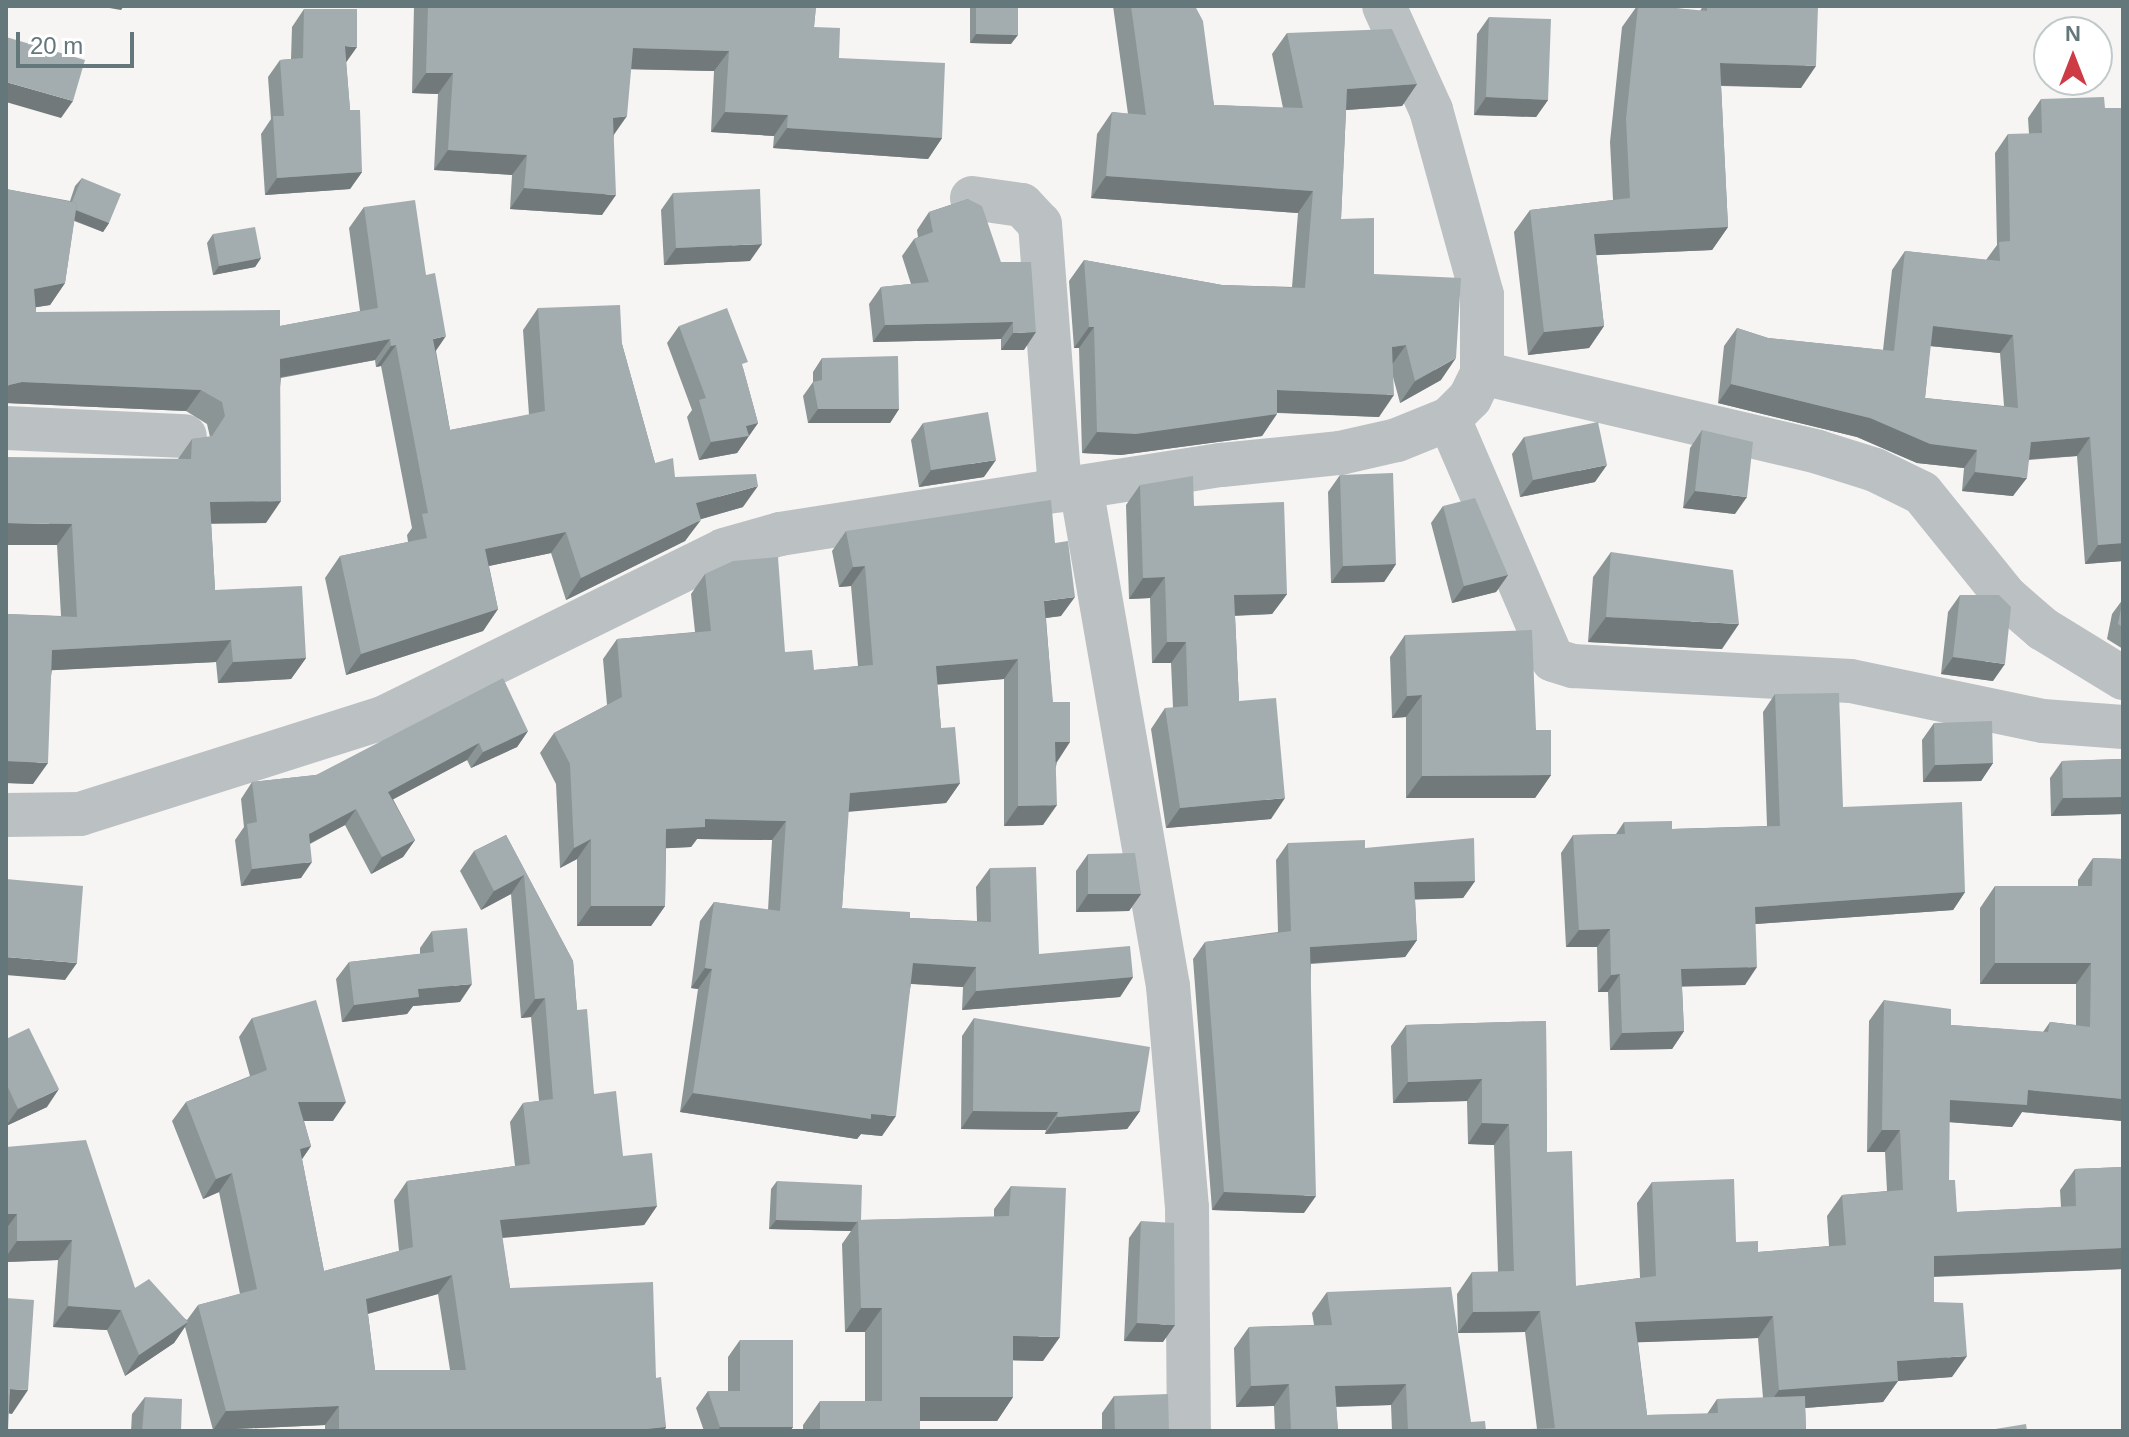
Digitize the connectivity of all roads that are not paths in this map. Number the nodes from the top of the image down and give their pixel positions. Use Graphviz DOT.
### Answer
graph roads {
  1 [pos="1384,6"];
  2 [pos="972,198"];
  3 [pos="1482,373"];
  4 [pos="1449,419"];
  5 [pos="6,428"];
  6 [pos="185,436"];
  7 [pos="1071,489"];
  8 [pos="2123,678"];
  9 [pos="2123,727"];
  10 [pos="6,815"];
  11 [pos="1189,1431"];
  1 -- 3 [label="street"];
  2 -- 7 [label="street"];
  3 -- 4 [label="street"];
  3 -- 8 [label="street"];
  4 -- 7 [label="street"];
  4 -- 9 [label="street"];
  5 -- 6 [label="street"];
  7 -- 10 [label="street"];
  7 -- 11 [label="street"];
}
